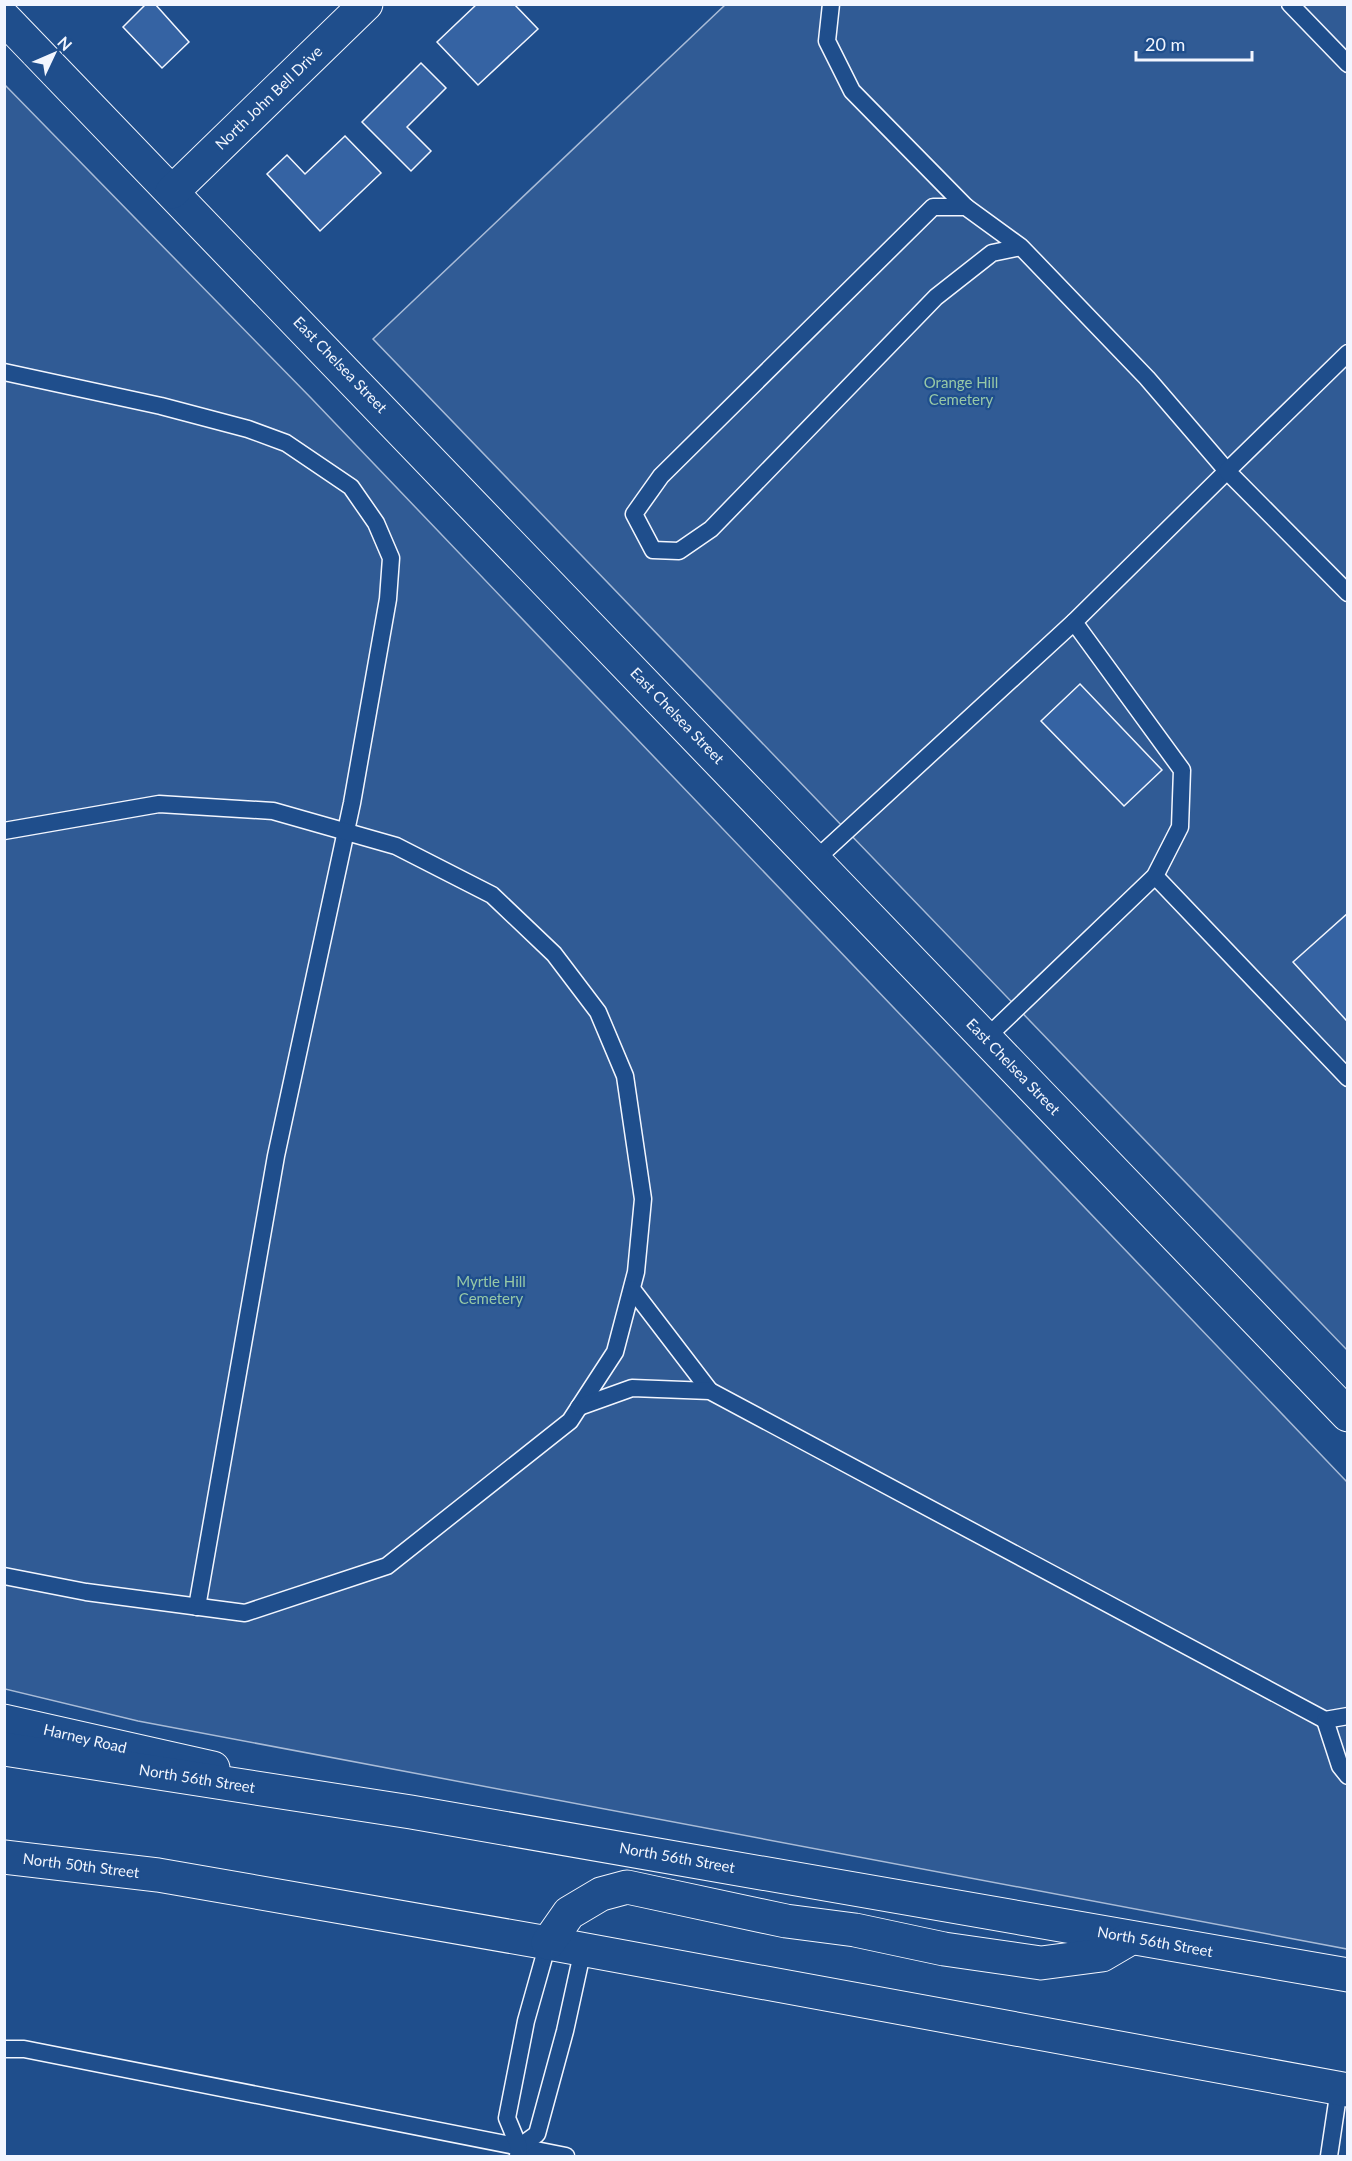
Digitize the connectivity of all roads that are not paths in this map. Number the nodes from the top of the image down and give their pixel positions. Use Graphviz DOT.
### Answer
graph roads {
  1 [pos="366,4"];
  2 [pos="831,4"];
  3 [pos="1290,4"];
  4 [pos="4,18"];
  5 [pos="1347,64"];
  6 [pos="172,192"];
  7 [pos="966,207"];
  8 [pos="1021,247"];
  9 [pos="1347,353"];
  10 [pos="4,372"];
  11 [pos="1227,471"];
  12 [pos="1347,593"];
  13 [pos="1074,622"];
  14 [pos="4,831"];
  15 [pos="345,832"];
  16 [pos="815,860"];
  17 [pos="1155,876"];
  18 [pos="986,1038"];
  19 [pos="1347,1078"];
  20 [pos="632,1289"];
  21 [pos="710,1391"];
  22 [pos="579,1407"];
  23 [pos="1347,1415"];
  24 [pos="4,1576"];
  25 [pos="197,1607"];
  26 [pos="1347,1716"];
  27 [pos="1325,1720"];
  28 [pos="4,1721"];
  29 [pos="4,1749"];
  30 [pos="1347,1776"];
  31 [pos="411,1812"];
  32 [pos="4,1857"];
  33 [pos="1131,1938"];
  34 [pos="548,1943"];
  35 [pos="583,1949"];
  36 [pos="1347,1975"];
  37 [pos="4,2049"];
  38 [pos="1343,2090"];
  39 [pos="519,2152"];
  40 [pos="566,2157"];
  41 [pos="1329,2157"];
  1 -- 6 [label="main road, North John Bell Drive"];
  2 -- 7 [label="lane"];
  3 -- 5 [label="lane"];
  4 -- 6 [label="main road, East Chelsea Street"];
  6 -- 16 [label="main road, East Chelsea Street"];
  7 -- 8 [label="lane"];
  7 -- 8 [label="lane"];
  8 -- 11 [label="lane"];
  9 -- 11 [label="lane"];
  10 -- 15 [label="lane"];
  11 -- 12 [label="lane"];
  11 -- 13 [label="lane"];
  13 -- 16 [label="lane"];
  13 -- 17 [label="lane"];
  14 -- 15 [label="lane"];
  15 -- 20 [label="lane"];
  15 -- 25 [label="lane"];
  16 -- 18 [label="main road, East Chelsea Street"];
  17 -- 18 [label="lane"];
  17 -- 19 [label="lane"];
  18 -- 23 [label="main road, East Chelsea Street"];
  20 -- 21 [label="lane"];
  20 -- 22 [label="lane"];
  21 -- 22 [label="lane"];
  21 -- 27 [label="lane"];
  22 -- 25 [label="lane"];
  24 -- 25 [label="lane"];
  26 -- 27 [label="lane"];
  27 -- 30 [label="lane"];
  28 -- 31 [label="main road, Harney Road"];
  29 -- 31 [label="main road, North 56th Street"];
  31 -- 33 [label="main road, North 56th Street"];
  32 -- 34 [label="main road, North 50th Street"];
  33 -- 34 [label="main road"];
  33 -- 36 [label="main road, North 56th Street"];
  34 -- 35 [label="main road"];
  34 -- 39 [label="lane"];
  35 -- 38 [label="main road"];
  35 -- 39 [label="lane"];
  37 -- 39 [label="lane"];
  38 -- 41 [label="lane"];
  39 -- 40 [label="lane"];
}
